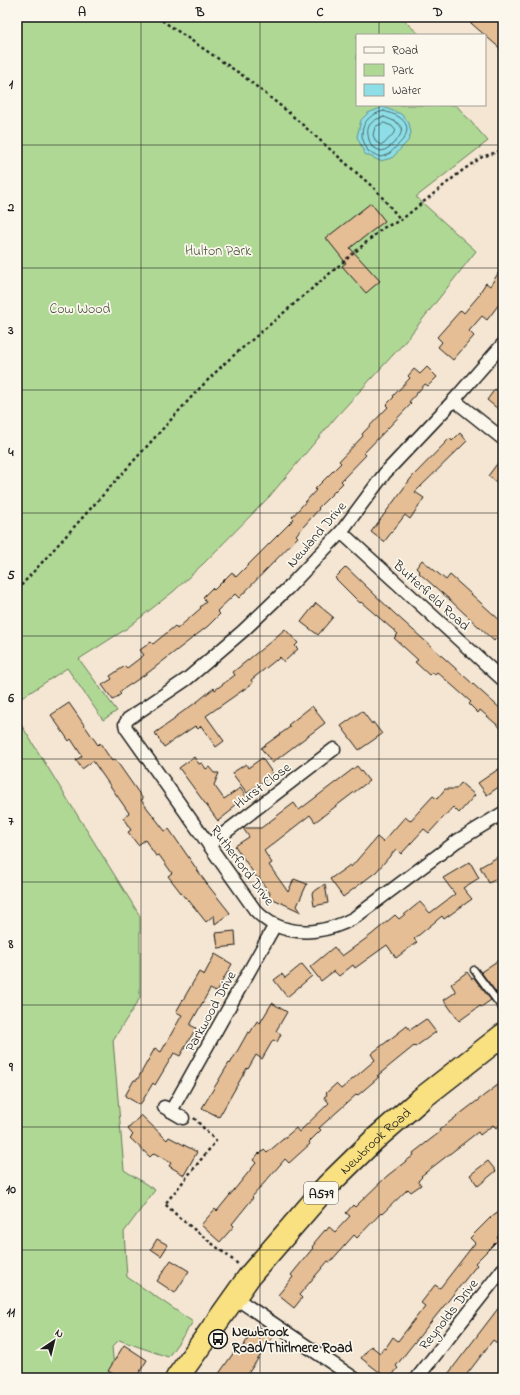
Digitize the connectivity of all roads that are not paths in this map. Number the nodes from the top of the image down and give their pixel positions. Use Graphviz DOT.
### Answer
graph roads {
  1 [pos="503,344"];
  2 [pos="454,400"];
  3 [pos="503,439"];
  4 [pos="341,532"];
  5 [pos="503,680"];
  6 [pos="128,719"];
  7 [pos="334,750"];
  8 [pos="503,812"];
  9 [pos="209,844"];
  10 [pos="275,925"];
  11 [pos="474,970"];
  12 [pos="503,1009"];
  13 [pos="503,1035"];
  14 [pos="183,1118"];
  15 [pos="503,1269"];
  16 [pos="234,1297"];
  17 [pos="178,1378"];
  18 [pos="354,1378"];
  19 [pos="417,1378"];
  1 -- 2 [label="street, Newland Drive"];
  2 -- 3 [label="street"];
  2 -- 4 [label="street, Newland Drive"];
  4 -- 5 [label="street, Butterfield Road"];
  4 -- 6 [label="street, Newland Drive"];
  6 -- 9 [label="street, Rutherford Drive"];
  7 -- 9 [label="street, Hurst Close"];
  8 -- 10 [label="street, Rutherford Drive"];
  9 -- 10 [label="street, Rutherford Drive"];
  10 -- 14 [label="street, Parkwood Drive"];
  11 -- 12 [label="lane"];
  13 -- 16 [label="highway, Newbrook Road / A579"];
  15 -- 19 [label="street, Reynolds Drive"];
  16 -- 17 [label="highway, Newbrook Road / A579"];
  16 -- 18 [label="street"];
}
